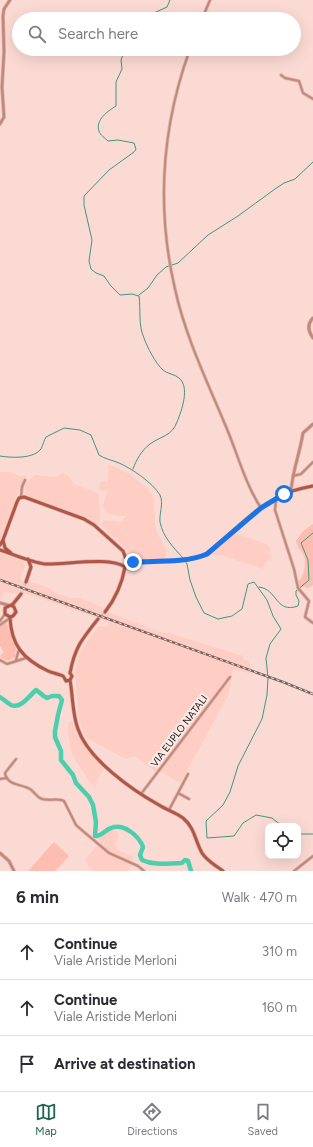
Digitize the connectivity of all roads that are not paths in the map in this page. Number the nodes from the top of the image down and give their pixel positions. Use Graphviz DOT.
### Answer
graph roads {
  1 [pos="10,0"];
  2 [pos="210,0"];
  3 [pos="205,12"];
  4 [pos="0,48"];
  5 [pos="4,52"];
  6 [pos="188,56"];
  7 [pos="281,75"];
  8 [pos="313,99"];
  9 [pos="0,124"];
  10 [pos="313,318"];
  11 [pos="313,338"];
  12 [pos="313,424"];
  13 [pos="313,462"];
  14 [pos="293,476"];
  15 [pos="25,480"];
  16 [pos="313,486"];
  17 [pos="291,492"];
  18 [pos="21,497"];
  19 [pos="276,498"];
  20 [pos="261,508"];
  21 [pos="3,540"];
  22 [pos="0,545"];
  23 [pos="0,550"];
  24 [pos="14,555"];
  25 [pos="28,559"];
  26 [pos="126,559"];
  27 [pos="129,562"];
  28 [pos="123,566"];
  29 [pos="26,582"];
  30 [pos="21,594"];
  31 [pos="0,604"];
  32 [pos="10,605"];
  33 [pos="4,609"];
  34 [pos="105,612"];
  35 [pos="5,614"];
  36 [pos="10,617"];
  37 [pos="0,620"];
  38 [pos="98,620"];
  39 [pos="313,623"];
  40 [pos="0,625"];
  41 [pos="19,649"];
  42 [pos="26,658"];
  43 [pos="0,660"];
  44 [pos="16,660"];
  45 [pos="70,673"];
  46 [pos="64,676"];
  47 [pos="230,677"];
  48 [pos="70,680"];
  49 [pos="16,759"];
  50 [pos="188,774"];
  51 [pos="6,778"];
  52 [pos="0,779"];
  53 [pos="178,793"];
  54 [pos="141,794"];
  55 [pos="189,799"];
  56 [pos="169,810"];
  57 [pos="0,854"];
  58 [pos="313,856"];
  59 [pos="14,871"];
  60 [pos="144,871"];
  61 [pos="223,871"];
  62 [pos="294,871"];
  1 -- 5 [label="street"];
  2 -- 3 [label="street"];
  4 -- 5 [label="street"];
  5 -- 9 [label="street"];
  6 -- 20 [label="street"];
  7 -- 8 [label="street"];
  10 -- 11 [label="street"];
  12 -- 14 [label="street"];
  13 -- 14 [label="street"];
  14 -- 17 [label="street"];
  15 -- 18 [label="street"];
  16 -- 17 [label="main road"];
  17 -- 19 [label="main road"];
  18 -- 21 [label="main road"];
  18 -- 26 [label="main road"];
  19 -- 20 [label="main road"];
  19 -- 39 [label="street"];
  20 -- 27 [label="main road"];
  21 -- 22 [label="main road"];
  21 -- 24 [label="main road"];
  23 -- 24 [label="main road"];
  24 -- 25 [label="main road"];
  25 -- 28 [label="main road"];
  25 -- 29 [label="main road"];
  26 -- 27 [label="main road"];
  26 -- 28 [label="main road"];
  27 -- 28 [label="main road"];
  28 -- 34 [label="main road"];
  30 -- 32 [label="main road"];
  31 -- 32 [label="street"];
  31 -- 33 [label="street"];
  32 -- 33 [label="main road"];
  32 -- 36 [label="main road"];
  33 -- 35 [label="main road"];
  35 -- 36 [label="main road"];
  35 -- 37 [label="street"];
  36 -- 40 [label="street"];
  36 -- 41 [label="main road"];
  38 -- 45 [label="main road"];
  41 -- 42 [label="main road"];
  41 -- 44 [label="street"];
  42 -- 44 [label="street"];
  42 -- 46 [label="main road"];
  43 -- 44 [label="street"];
  45 -- 46 [label="main road"];
  45 -- 48 [label="main road"];
  46 -- 48 [label="main road"];
  47 -- 54 [label="street, VIA EUPLO NATALI"];
  48 -- 54 [label="main road"];
  49 -- 51 [label="street"];
  50 -- 53 [label="street"];
  51 -- 52 [label="street"];
  51 -- 60 [label="street"];
  53 -- 55 [label="street"];
  53 -- 56 [label="street"];
  54 -- 56 [label="main road"];
  56 -- 61 [label="main road"];
  57 -- 59 [label="street"];
  58 -- 62 [label="street"];
}
